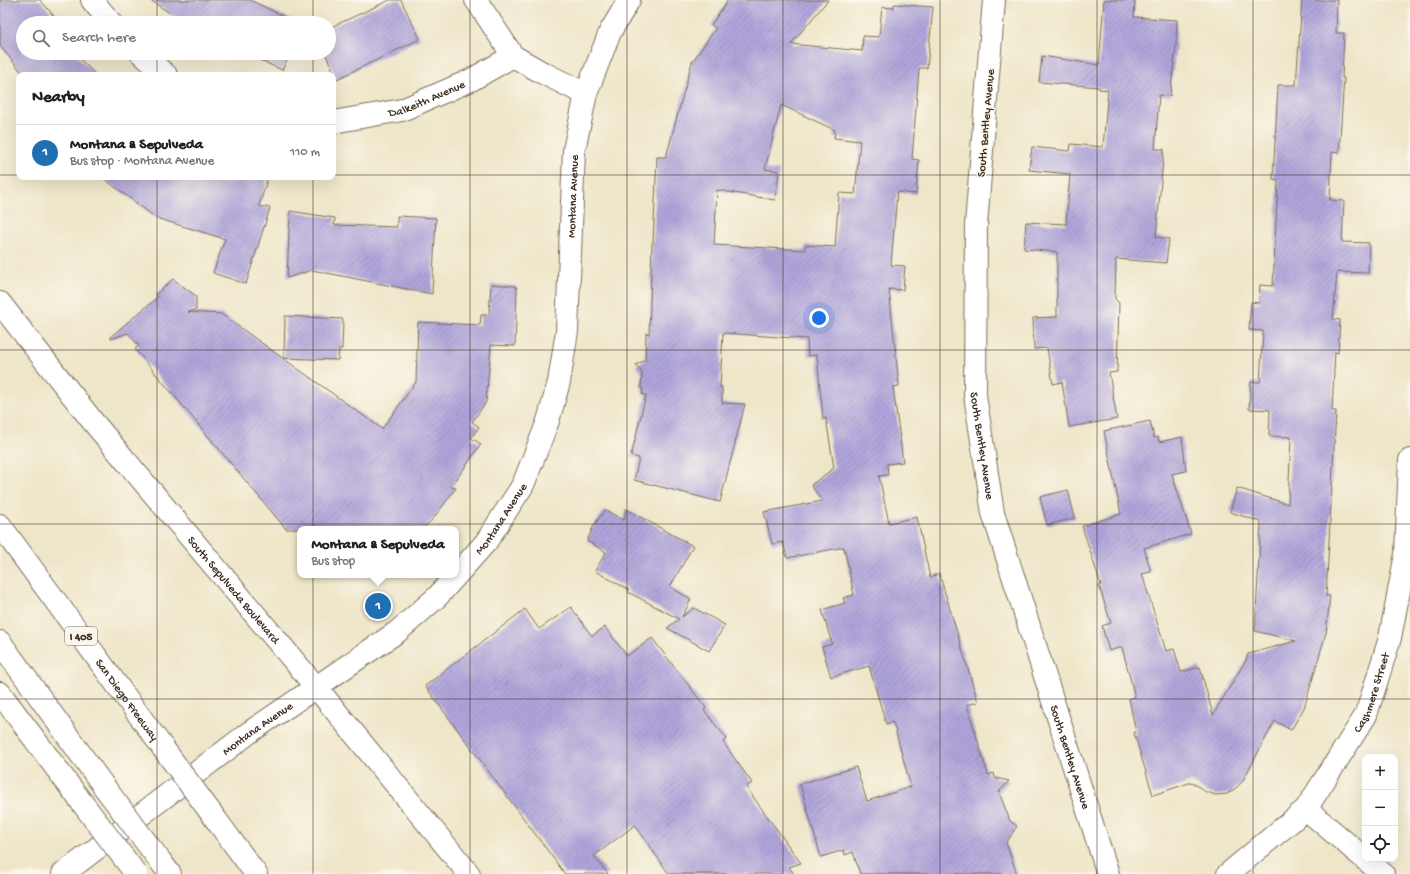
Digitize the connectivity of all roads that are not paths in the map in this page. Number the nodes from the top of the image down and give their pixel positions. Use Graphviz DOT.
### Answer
graph roads {
  1 [pos="92,0"];
  2 [pos="476,0"];
  3 [pos="628,0"];
  4 [pos="994,0"];
  5 [pos="105,16"];
  6 [pos="512,56"];
  7 [pos="149,60"];
  8 [pos="163,72"];
  9 [pos="586,94"];
  10 [pos="336,121"];
  11 [pos="0,303"];
  12 [pos="1410,460"];
  13 [pos="0,525"];
  14 [pos="459,572"];
  15 [pos="454,578"];
  16 [pos="0,642"];
  17 [pos="316,687"];
  18 [pos="0,693"];
  19 [pos="1306,809"];
  20 [pos="1362,856"];
  21 [pos="1369,862"];
  22 [pos="165,868"];
  23 [pos="64,874"];
  24 [pos="136,874"];
  25 [pos="256,874"];
  26 [pos="469,874"];
  27 [pos="1108,874"];
  28 [pos="1228,874"];
  29 [pos="1383,874"];
  1 -- 5 [label="main road"];
  2 -- 6 [label="main road"];
  3 -- 9 [label="main road, Montana Avenue"];
  4 -- 27 [label="main road, South Bentley Avenue"];
  6 -- 9 [label="main road"];
  6 -- 10 [label="main road, Dalkeith Avenue"];
  7 -- 8 [label="main road"];
  9 -- 14 [label="main road, Montana Avenue"];
  11 -- 17 [label="main road, South Sepulveda Boulevard"];
  12 -- 19 [label="main road, Cashmere Street"];
  13 -- 25 [label="main road, San Diego Freeway / I 405, bridge"];
  15 -- 17 [label="main road, Montana Avenue"];
  16 -- 22 [label="main road, bridge"];
  17 -- 23 [label="main road, Montana Avenue"];
  17 -- 26 [label="main road, South Sepulveda Boulevard"];
  18 -- 24 [label="main road, bridge"];
  19 -- 20 [label="main road"];
  19 -- 28 [label="main road, Cashmere Street"];
  21 -- 29 [label="main road"];
}
